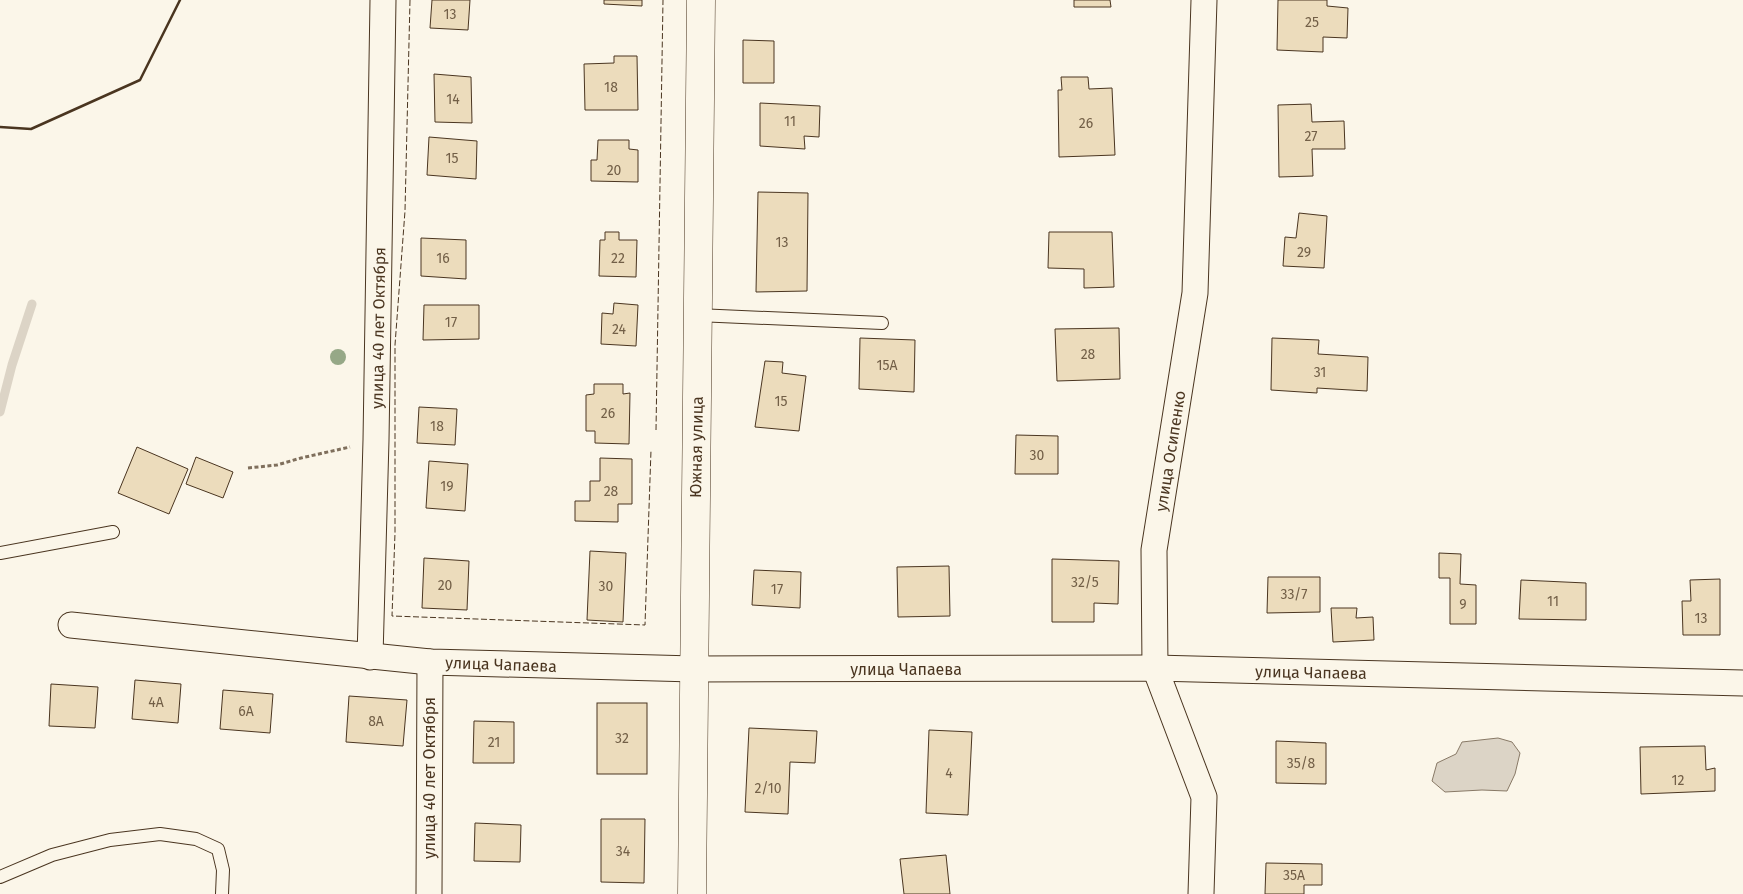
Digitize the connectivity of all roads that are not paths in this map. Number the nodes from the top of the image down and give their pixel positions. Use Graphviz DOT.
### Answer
graph roads {
  1 [pos="383,0"];
  2 [pos="701,0"];
  3 [pos="1204,0"];
  4 [pos="697,315"];
  5 [pos="882,323"];
  6 [pos="112,532"];
  7 [pos="0,553"];
  8 [pos="71,626"];
  9 [pos="370,657"];
  10 [pos="430,662"];
  11 [pos="1155,668"];
  12 [pos="694,669"];
  13 [pos="1743,683"];
  14 [pos="0,877"];
  15 [pos="222,894"];
  16 [pos="428,894"];
  17 [pos="692,894"];
  18 [pos="1201,894"];
  1 -- 9 [label="street, улица 40 лет Октября"];
  2 -- 4 [label="street, Южная улица"];
  3 -- 11 [label="street, улица Осипенко"];
  4 -- 5 [label="lane"];
  4 -- 12 [label="street, Южная улица"];
  6 -- 7 [label="lane"];
  8 -- 9 [label="street, улица Чапаева"];
  9 -- 10 [label="street, улица Чапаева"];
  10 -- 12 [label="street, улица Чапаева"];
  10 -- 16 [label="street, улица 40 лет Октября"];
  11 -- 12 [label="street, улица Чапаева"];
  11 -- 13 [label="street, улица Чапаева"];
  11 -- 18 [label="street, улица Осипенко"];
  12 -- 17 [label="street, Южная улица"];
  14 -- 15 [label="lane"];
}
